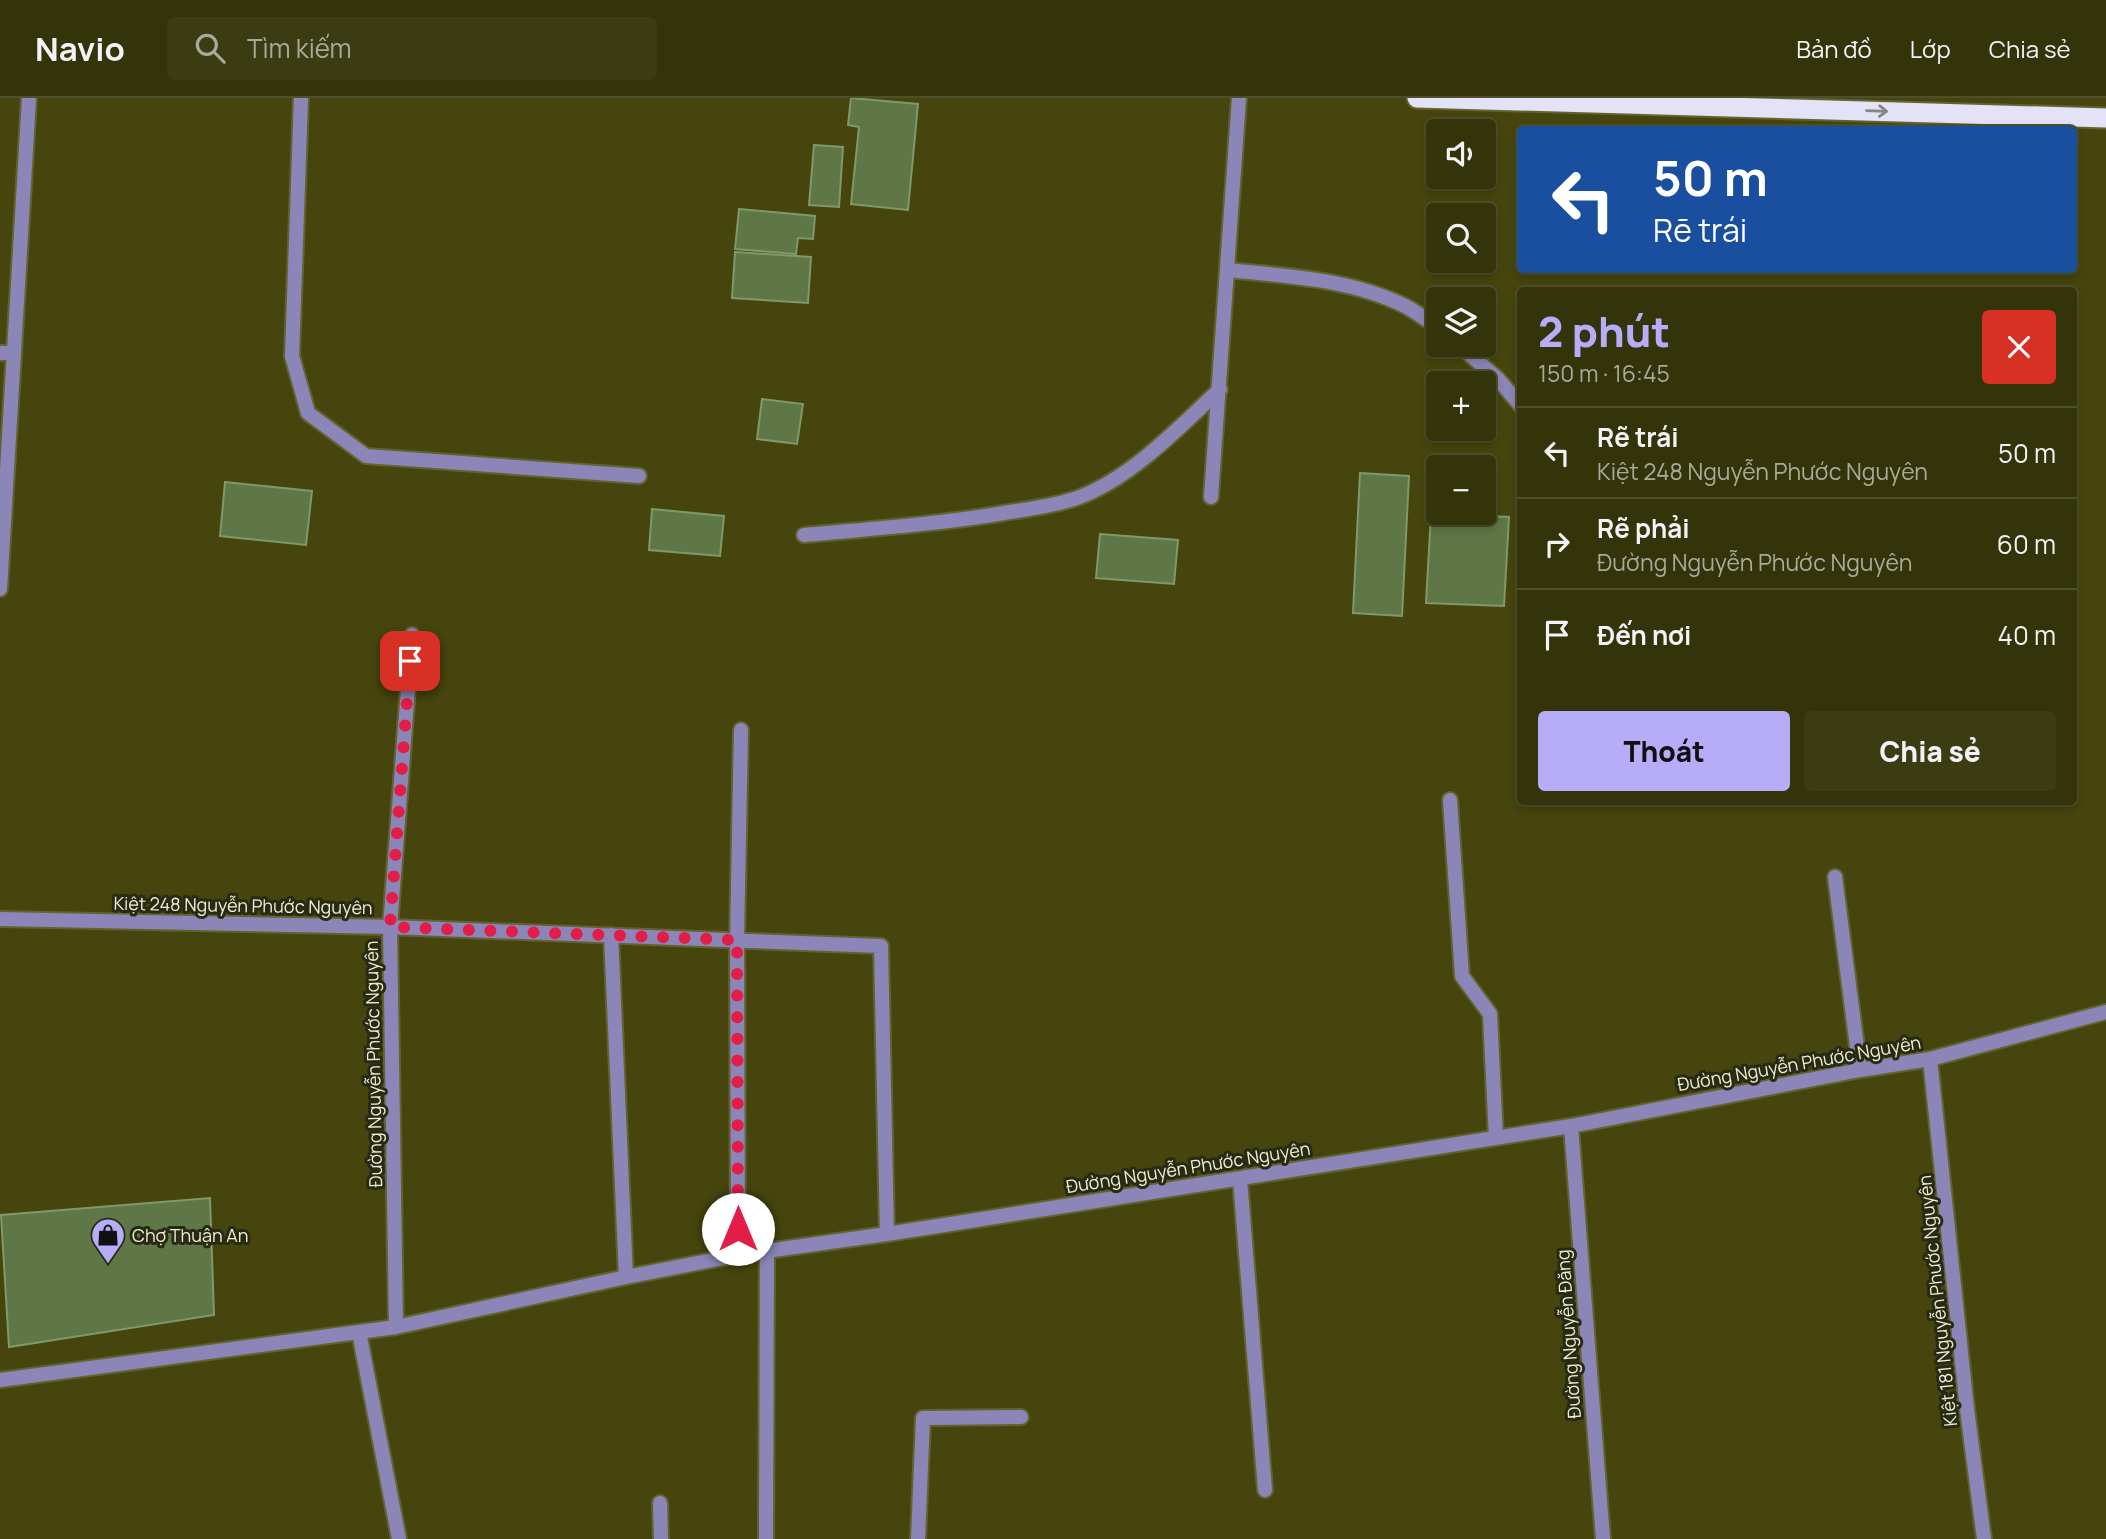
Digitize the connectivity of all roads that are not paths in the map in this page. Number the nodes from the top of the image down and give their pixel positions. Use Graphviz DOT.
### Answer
graph roads {
  1 [pos="29,98"];
  2 [pos="301,98"];
  3 [pos="1239,98"];
  4 [pos="1417,98"];
  5 [pos="2106,118"];
  6 [pos="1227,270"];
  7 [pos="1426,320"];
  8 [pos="7,353"];
  9 [pos="1473,357"];
  10 [pos="1220,389"];
  11 [pos="1517,401"];
  12 [pos="639,476"];
  13 [pos="1211,497"];
  14 [pos="804,535"];
  15 [pos="0,589"];
  16 [pos="412,635"];
  17 [pos="741,730"];
  18 [pos="1450,800"];
  19 [pos="1835,877"];
  20 [pos="0,919"];
  21 [pos="390,927"];
  22 [pos="611,935"];
  23 [pos="737,940"];
  24 [pos="2106,1012"];
  25 [pos="1930,1059"];
  26 [pos="1860,1070"];
  27 [pos="1571,1126"];
  28 [pos="1496,1138"];
  29 [pos="1240,1179"];
  30 [pos="887,1234"];
  31 [pos="767,1252"];
  32 [pos="738,1255"];
  33 [pos="626,1277"];
  34 [pos="396,1327"];
  35 [pos="359,1332"];
  36 [pos="0,1380"];
  37 [pos="1021,1418"];
  38 [pos="1265,1490"];
  39 [pos="660,1503"];
  40 [pos="399,1539"];
  41 [pos="661,1539"];
  42 [pos="766,1539"];
  43 [pos="918,1539"];
  44 [pos="1603,1539"];
  45 [pos="1984,1539"];
  1 -- 8 [label="street"];
  2 -- 12 [label="street"];
  3 -- 6 [label="street"];
  4 -- 5 [label="highway, one-way"];
  6 -- 7 [label="street"];
  6 -- 10 [label="street"];
  8 -- 15 [label="street"];
  9 -- 11 [label="street"];
  10 -- 13 [label="street"];
  10 -- 14 [label="street"];
  16 -- 21 [label="street, Đường Nguyễn Phước Nguyên"];
  17 -- 23 [label="street"];
  18 -- 28 [label="street"];
  19 -- 26 [label="street"];
  20 -- 21 [label="street, Kiệt 248 Nguyễn Phước Nguyên"];
  21 -- 22 [label="street, Kiệt 248 Nguyễn Phước Nguyên"];
  21 -- 34 [label="street, Đường Nguyễn Phước Nguyên"];
  22 -- 23 [label="street, Kiệt 248 Nguyễn Phước Nguyên"];
  22 -- 33 [label="street"];
  23 -- 30 [label="street, Kiệt 248 Nguyễn Phước Nguyên"];
  23 -- 32 [label="street"];
  24 -- 25 [label="street, Đường Nguyễn Phước Nguyên"];
  25 -- 26 [label="street, Đường Nguyễn Phước Nguyên"];
  25 -- 45 [label="street, Kiệt 181 Nguyễn Phước Nguyên"];
  26 -- 27 [label="street, Đường Nguyễn Phước Nguyên"];
  27 -- 28 [label="street, Đường Nguyễn Phước Nguyên"];
  27 -- 44 [label="street, Đường Nguyễn Đăng"];
  28 -- 29 [label="street, Đường Nguyễn Phước Nguyên"];
  29 -- 30 [label="street, Đường Nguyễn Phước Nguyên"];
  29 -- 38 [label="street"];
  30 -- 31 [label="street, Đường Nguyễn Phước Nguyên"];
  31 -- 32 [label="street, Đường Nguyễn Phước Nguyên"];
  31 -- 42 [label="street"];
  32 -- 33 [label="street, Đường Nguyễn Phước Nguyên"];
  33 -- 34 [label="street, Đường Nguyễn Phước Nguyên"];
  34 -- 35 [label="street, Đường Nguyễn Phước Nguyên"];
  35 -- 36 [label="street, Đường Nguyễn Phước Nguyên"];
  35 -- 40 [label="street"];
  37 -- 43 [label="street"];
  39 -- 41 [label="street"];
}
